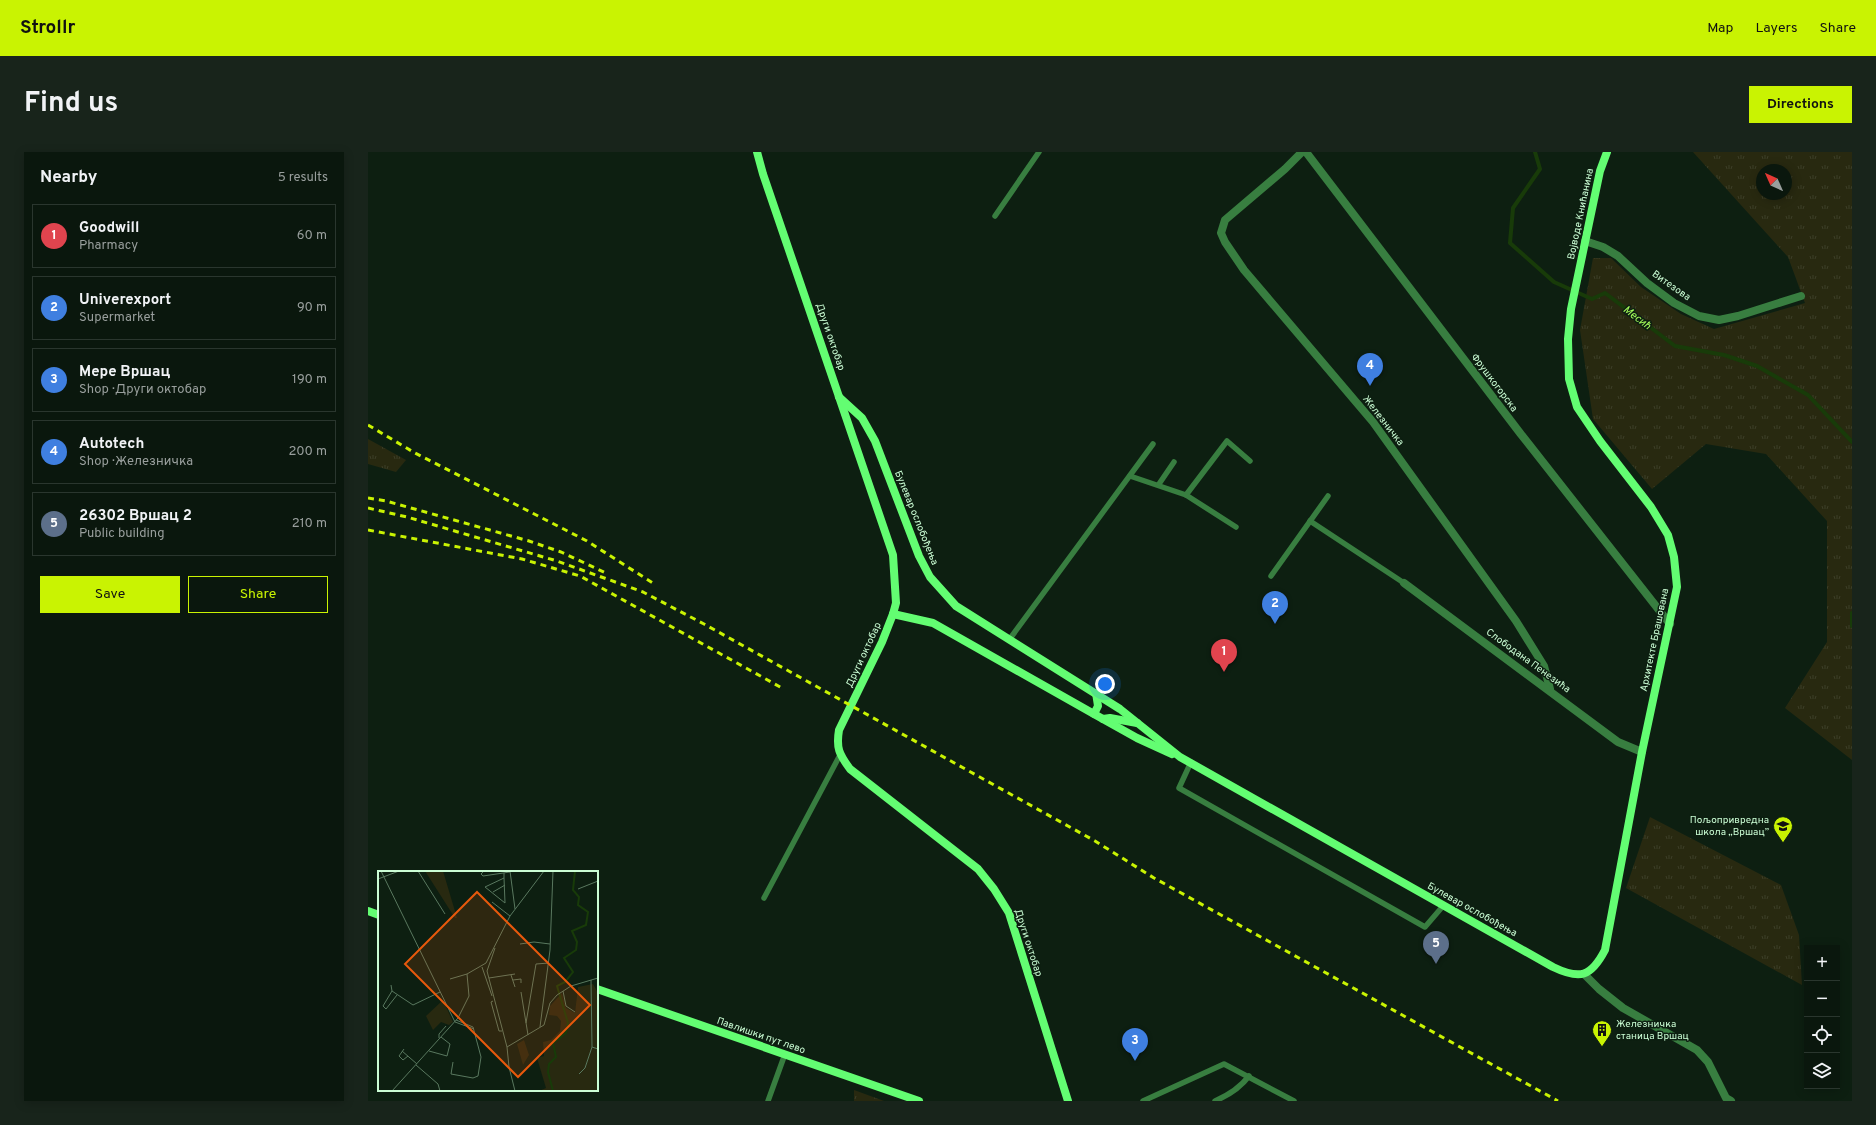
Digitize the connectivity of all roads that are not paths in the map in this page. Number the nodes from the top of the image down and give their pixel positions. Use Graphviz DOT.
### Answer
graph roads {
  1 [pos="757,152"];
  2 [pos="1039,152"];
  3 [pos="1302,152"];
  4 [pos="1306,152"];
  5 [pos="1607,152"];
  6 [pos="995,216"];
  7 [pos="1584,241"];
  8 [pos="1577,281"];
  9 [pos="1801,296"];
  10 [pos="839,397"];
  11 [pos="1153,444"];
  12 [pos="1250,461"];
  13 [pos="1174,462"];
  14 [pos="1130,476"];
  15 [pos="1159,484"];
  16 [pos="1186,495"];
  17 [pos="1328,496"];
  18 [pos="1310,521"];
  19 [pos="1236,527"];
  20 [pos="1271,576"];
  21 [pos="1404,583"];
  22 [pos="893,614"];
  23 [pos="1670,624"];
  24 [pos="1009,640"];
  25 [pos="1550,689"];
  26 [pos="1096,693"];
  27 [pos="1094,714"];
  28 [pos="1102,719"];
  29 [pos="1140,724"];
  30 [pos="1642,752"];
  31 [pos="840,755"];
  32 [pos="1180,757"];
  33 [pos="1191,762"];
  34 [pos="764,898"];
  35 [pos="1443,906"];
  36 [pos="368,911"];
  37 [pos="378,915"];
  38 [pos="1585,974"];
  39 [pos="598,989"];
  40 [pos="785,1054"];
  41 [pos="1249,1076"];
  42 [pos="768,1101"];
  43 [pos="919,1101"];
  44 [pos="1068,1101"];
  45 [pos="1143,1101"];
  46 [pos="1215,1101"];
  47 [pos="1294,1101"];
  48 [pos="1731,1101"];
  1 -- 10 [label="street, Други октобар"];
  2 -- 6 [label="lane"];
  3 -- 25 [label="street, Железничка"];
  4 -- 23 [label="street, Фрушкогорска"];
  5 -- 7 [label="street, Војводе Книћанина"];
  7 -- 8 [label="street, Војводе Книћанина"];
  7 -- 9 [label="street, Витезова"];
  8 -- 23 [label="street, Архитекте Брашована"];
  10 -- 22 [label="street, Други октобар"];
  10 -- 24 [label="street, Булевар ослобођења"];
  11 -- 14 [label="lane"];
  12 -- 16 [label="lane"];
  13 -- 15 [label="lane"];
  14 -- 15 [label="lane"];
  14 -- 24 [label="lane"];
  15 -- 16 [label="lane"];
  16 -- 19 [label="lane"];
  17 -- 18 [label="lane"];
  18 -- 20 [label="lane"];
  18 -- 21 [label="lane"];
  21 -- 25 [label="street, Слободана Пенезића"];
  22 -- 27 [label="street, Булевар ослобођења"];
  22 -- 31 [label="street, Други октобар"];
  23 -- 30 [label="street, Архитекте Брашована"];
  24 -- 26 [label="street, Булевар ослобођења"];
  25 -- 30 [label="street, Слободана Пенезића"];
  26 -- 27 [label="street"];
  26 -- 29 [label="street, Булевар ослобођења"];
  27 -- 28 [label="street, Булевар ослобођења"];
  28 -- 29 [label="street, Булевар ослобођења"];
  28 -- 32 [label="street, Булевар ослобођења"];
  29 -- 32 [label="street, Булевар ослобођења"];
  30 -- 38 [label="street, Архитекте Брашована"];
  31 -- 34 [label="lane"];
  31 -- 44 [label="street, Други октобар"];
  32 -- 33 [label="street, Булевар ослобођења"];
  33 -- 35 [label="street, Булевар ослобођења"];
  33 -- 35 [label="lane"];
  35 -- 38 [label="street, Булевар ослобођења"];
  36 -- 37 [label="street"];
  38 -- 48 [label="street"];
  39 -- 40 [label="street, Павлишки пут лево"];
  40 -- 42 [label="lane"];
  40 -- 43 [label="street, Павлишки пут лево"];
  41 -- 45 [label="lane"];
  41 -- 46 [label="lane"];
  41 -- 47 [label="lane"];
}
